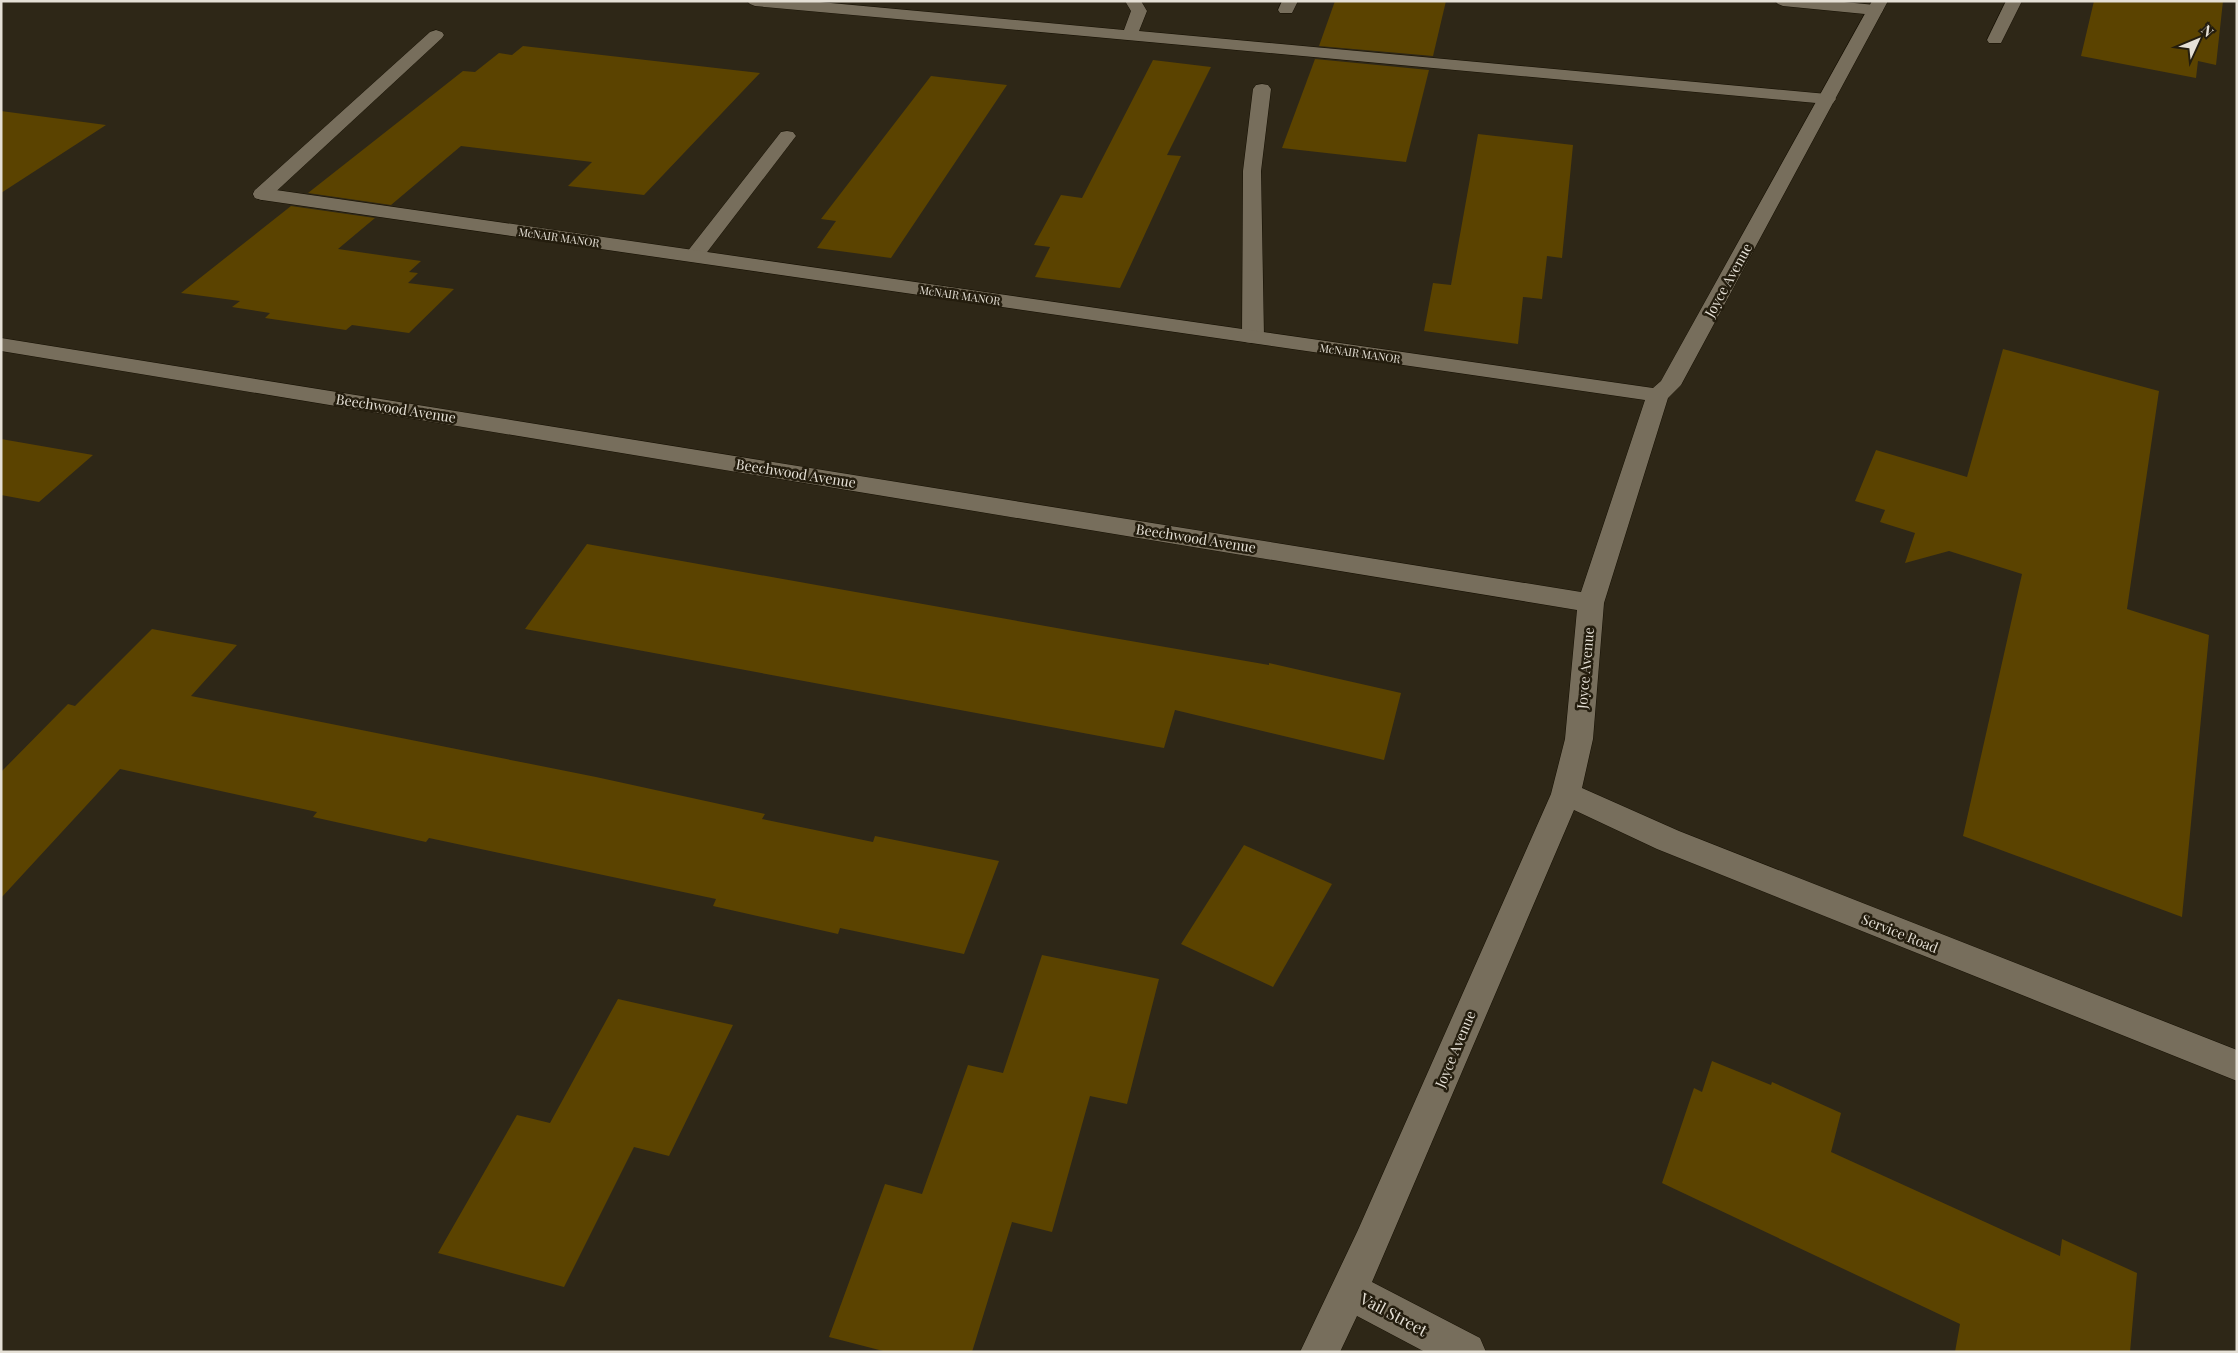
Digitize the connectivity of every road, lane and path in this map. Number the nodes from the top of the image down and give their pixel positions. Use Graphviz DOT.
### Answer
graph roads {
  1 [pos="755,1"];
  2 [pos="1133,1"];
  3 [pos="1783,1"];
  4 [pos="2014,1"];
  5 [pos="1877,6"];
  6 [pos="436,35"];
  7 [pos="1130,35"];
  8 [pos="1995,40"];
  9 [pos="1262,88"];
  10 [pos="1826,99"];
  11 [pos="787,136"];
  12 [pos="694,256"];
  13 [pos="1253,337"];
  14 [pos="1,344"];
  15 [pos="1658,395"];
  16 [pos="1591,603"];
  17 [pos="1566,794"];
  18 [pos="2237,1066"];
  19 [pos="1348,1290"];
  20 [pos="1320,1352"];
  21 [pos="1466,1352"];
  1 -- 7 [label="street"];
  2 -- 7 [label="street"];
  3 -- 5 [label="street"];
  4 -- 8 [label="street"];
  5 -- 10 [label="street, Joyce Avenue"];
  6 -- 12 [label="street, McNAIR MANOR"];
  7 -- 10 [label="street"];
  9 -- 13 [label="street"];
  10 -- 15 [label="street, Joyce Avenue"];
  11 -- 12 [label="street"];
  12 -- 13 [label="street, McNAIR MANOR"];
  13 -- 15 [label="street, McNAIR MANOR"];
  14 -- 16 [label="street, Beechwood Avenue"];
  15 -- 16 [label="street, Joyce Avenue"];
  16 -- 17 [label="street, Joyce Avenue"];
  17 -- 18 [label="street, Service Road"];
  17 -- 19 [label="street, Joyce Avenue"];
  19 -- 20 [label="street, Joyce Avenue"];
  19 -- 21 [label="street, Vail Street"];
}
